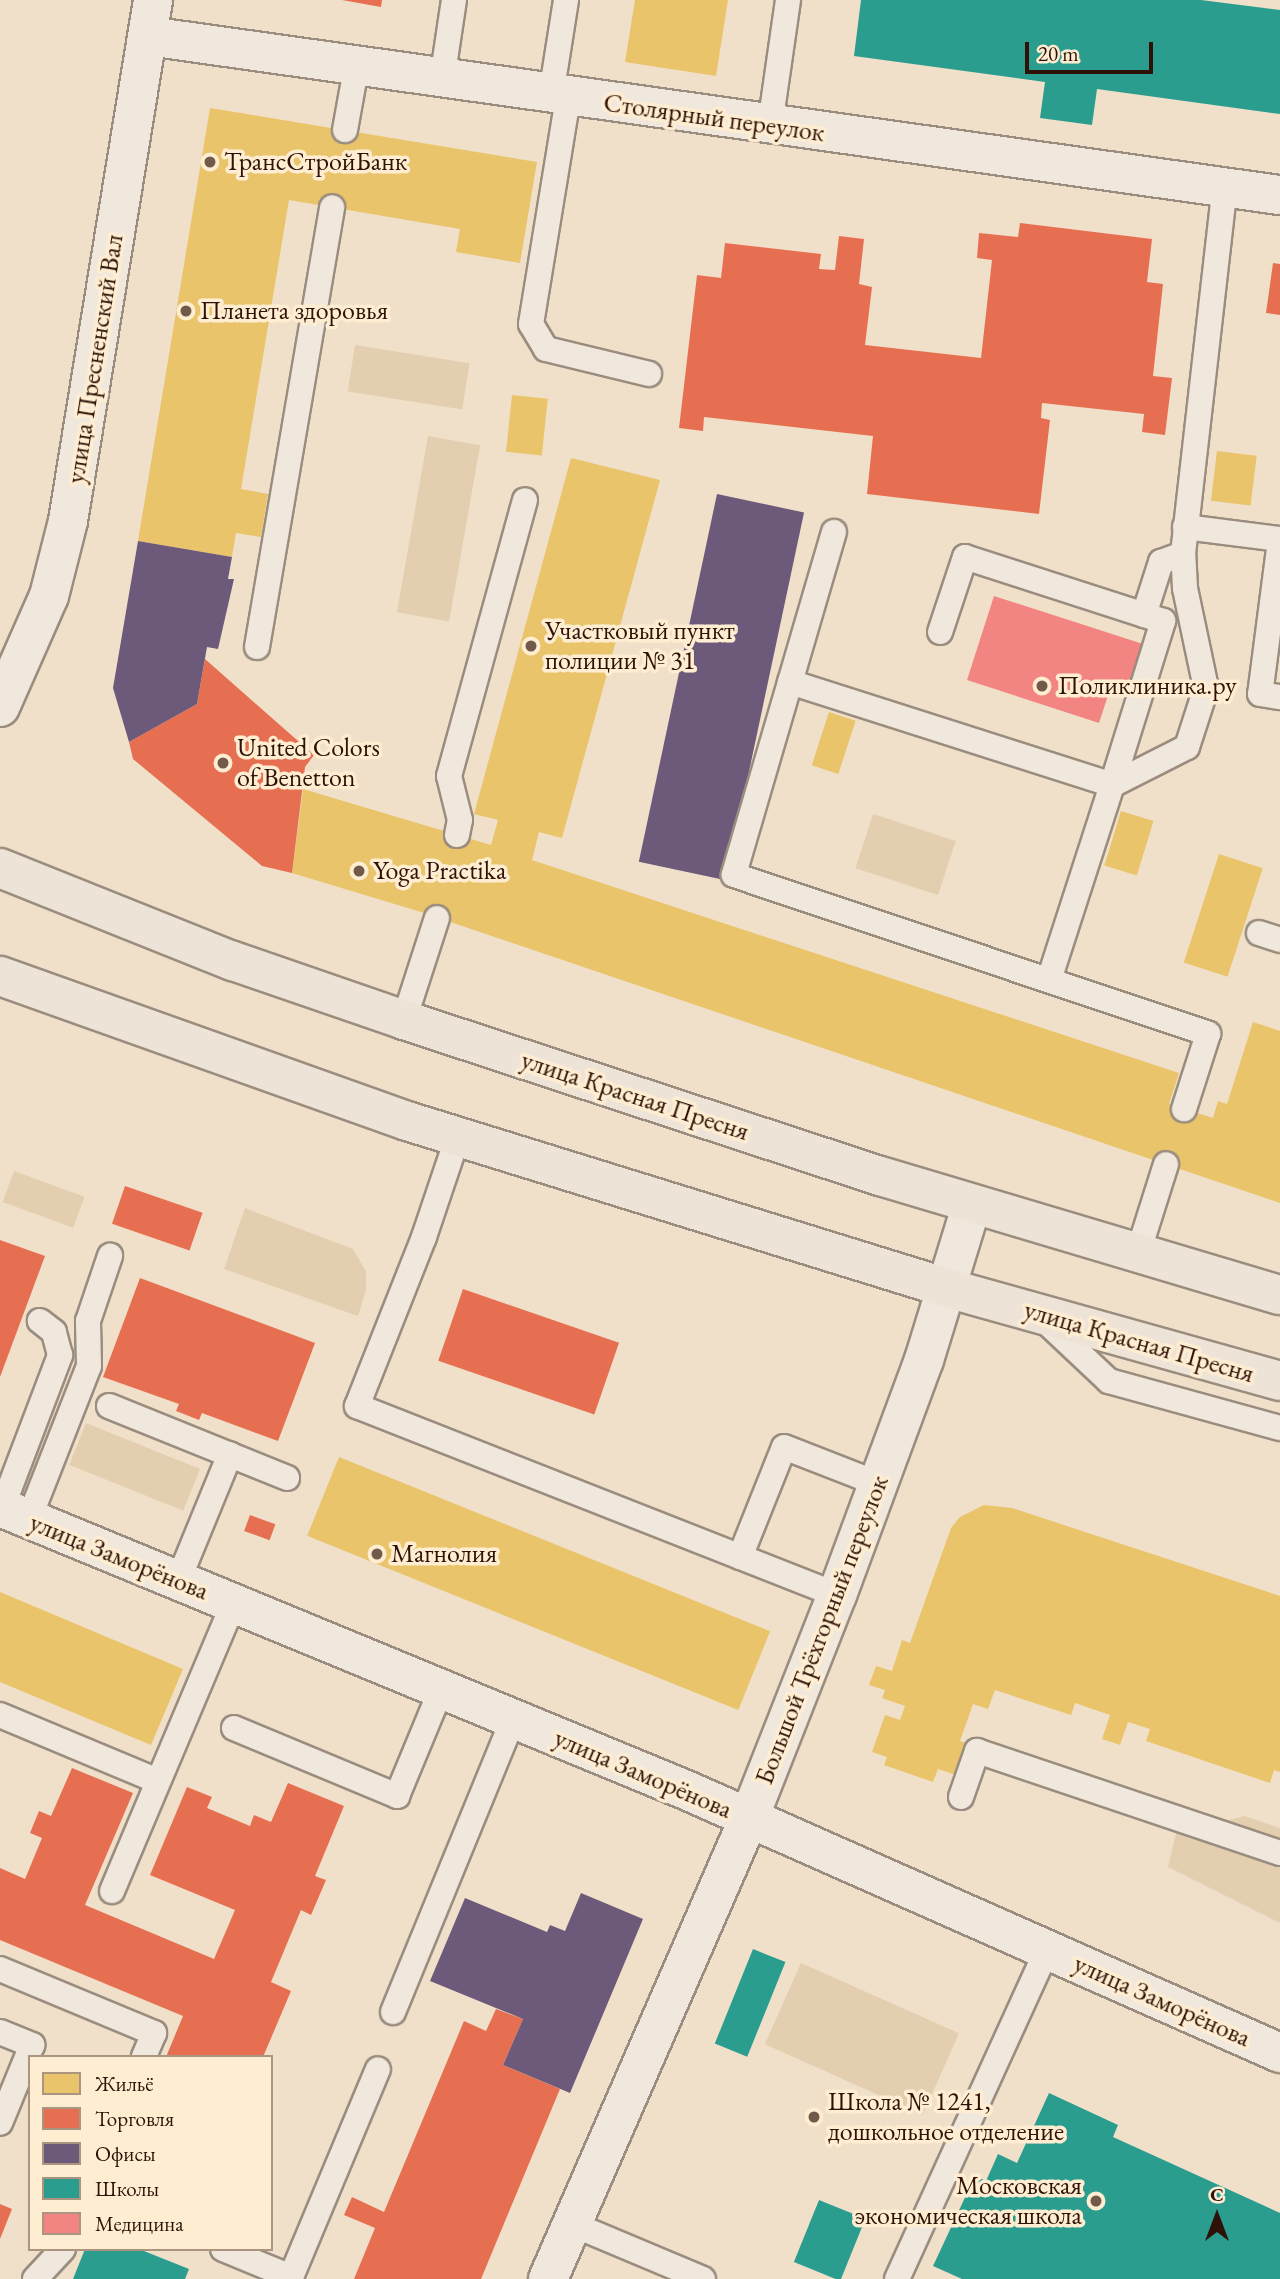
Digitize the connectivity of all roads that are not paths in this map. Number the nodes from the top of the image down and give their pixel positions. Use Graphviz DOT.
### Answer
graph roads {
  1 [pos="454,0"];
  2 [pos="566,0"];
  3 [pos="788,0"];
  4 [pos="151,18"];
  5 [pos="356,69"];
  6 [pos="442,80"];
  7 [pos="560,96"];
  8 [pos="770,125"];
  9 [pos="345,130"];
  10 [pos="1225,188"];
  11 [pos="1280,195"];
  12 [pos="332,207"];
  13 [pos="649,374"];
  14 [pos="524,500"];
  15 [pos="1185,527"];
  16 [pos="834,532"];
  17 [pos="1280,540"];
  18 [pos="1183,554"];
  19 [pos="1144,615"];
  20 [pos="940,632"];
  21 [pos="257,647"];
  22 [pos="790,682"];
  23 [pos="1280,697"];
  24 [pos="0,707"];
  25 [pos="1112,785"];
  26 [pos="457,835"];
  27 [pos="0,868"];
  28 [pos="437,918"];
  29 [pos="0,976"];
  30 [pos="1049,980"];
  31 [pos="404,1020"];
  32 [pos="1184,1109"];
  33 [pos="458,1136"];
  34 [pos="1166,1164"];
  35 [pos="972,1204"];
  36 [pos="1138,1253"];
  37 [pos="110,1256"];
  38 [pos="947,1288"];
  39 [pos="1280,1295"];
  40 [pos="1039,1314"];
  41 [pos="40,1321"];
  42 [pos="1280,1381"];
  43 [pos="109,1406"];
  44 [pos="1280,1428"];
  45 [pos="230,1454"];
  46 [pos="287,1478"];
  47 [pos="879,1484"];
  48 [pos="10,1512"];
  49 [pos="740,1557"];
  50 [pos="178,1581"];
  51 [pos="837,1595"];
  52 [pos="233,1604"];
  53 [pos="441,1690"];
  54 [pos="0,1715"];
  55 [pos="513,1720"];
  56 [pos="234,1728"];
  57 [pos="158,1781"];
  58 [pos="961,1797"];
  59 [pos="748,1818"];
  60 [pos="1280,1853"];
  61 [pos="112,1891"];
  62 [pos="1047,1950"];
  63 [pos="0,1969"];
  64 [pos="393,2012"];
  65 [pos="0,2032"];
  66 [pos="1280,2053"];
  67 [pos="145,2055"];
  68 [pos="378,2069"];
  69 [pos="0,2123"];
  70 [pos="572,2224"];
  71 [pos="61,2251"];
  72 [pos="228,2251"];
  73 [pos="35,2279"];
  74 [pos="548,2279"];
  75 [pos="703,2279"];
  76 [pos="897,2279"];
  1 -- 6 [label="lane"];
  2 -- 7 [label="lane"];
  3 -- 8 [label="lane"];
  4 -- 5 [label="street, Столярный переулок"];
  4 -- 24 [label="street, улица Пресненский Вал"];
  5 -- 6 [label="street, Столярный переулок"];
  5 -- 9 [label="lane"];
  6 -- 7 [label="street, Столярный переулок"];
  7 -- 8 [label="street, Столярный переулок"];
  7 -- 13 [label="lane"];
  8 -- 10 [label="street, Столярный переулок"];
  10 -- 11 [label="street, Столярный переулок"];
  10 -- 15 [label="lane"];
  12 -- 21 [label="lane"];
  14 -- 26 [label="lane"];
  15 -- 17 [label="lane"];
  15 -- 18 [label="lane"];
  16 -- 22 [label="lane"];
  17 -- 23 [label="lane"];
  18 -- 19 [label="lane"];
  18 -- 25 [label="lane"];
  19 -- 20 [label="lane"];
  19 -- 25 [label="lane"];
  22 -- 25 [label="lane"];
  22 -- 30 [label="lane"];
  25 -- 30 [label="lane"];
  27 -- 31 [label="main road, улица Красная Пресня"];
  28 -- 31 [label="lane"];
  29 -- 33 [label="main road, улица Красная Пресня"];
  30 -- 32 [label="lane"];
  31 -- 35 [label="main road, улица Красная Пресня"];
  33 -- 38 [label="main road, улица Красная Пресня"];
  33 -- 49 [label="lane"];
  34 -- 36 [label="lane"];
  35 -- 36 [label="main road, улица Красная Пресня"];
  35 -- 38 [label="street, Большой Трёхгорный переулок"];
  36 -- 39 [label="main road, улица Красная Пресня"];
  37 -- 48 [label="lane"];
  38 -- 40 [label="main road, улица Красная Пресня"];
  38 -- 47 [label="street, Большой Трёхгорный переулок"];
  40 -- 42 [label="main road, улица Красная Пресня"];
  40 -- 44 [label="lane"];
  41 -- 48 [label="lane"];
  43 -- 45 [label="lane"];
  45 -- 46 [label="lane"];
  45 -- 50 [label="lane"];
  47 -- 49 [label="lane"];
  47 -- 51 [label="street, Большой Трёхгорный переулок"];
  48 -- 50 [label="street, улица Заморёнова"];
  49 -- 51 [label="lane"];
  50 -- 52 [label="street, улица Заморёнова"];
  51 -- 59 [label="street, Большой Трёхгорный переулок"];
  52 -- 53 [label="street, улица Заморёнова"];
  52 -- 57 [label="lane"];
  53 -- 55 [label="street, улица Заморёнова"];
  53 -- 56 [label="lane"];
  54 -- 57 [label="lane"];
  55 -- 59 [label="street, улица Заморёнова"];
  55 -- 64 [label="lane"];
  57 -- 61 [label="lane"];
  58 -- 60 [label="lane"];
  59 -- 62 [label="street, улица Заморёнова"];
  59 -- 70 [label="street, Большой Трёхгорный переулок"];
  62 -- 66 [label="street, улица Заморёнова"];
  62 -- 76 [label="lane"];
  63 -- 67 [label="lane"];
  65 -- 69 [label="lane"];
  68 -- 72 [label="lane"];
  70 -- 74 [label="street, Большой Трёхгорный переулок"];
  70 -- 75 [label="lane"];
  71 -- 73 [label="lane"];
}
